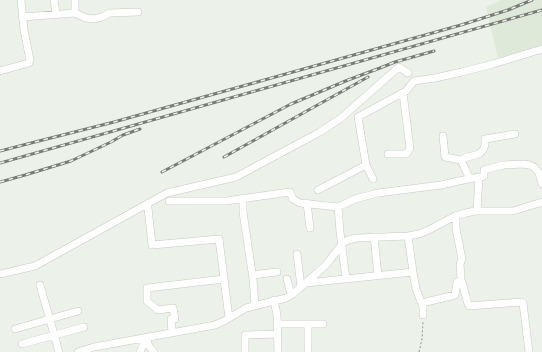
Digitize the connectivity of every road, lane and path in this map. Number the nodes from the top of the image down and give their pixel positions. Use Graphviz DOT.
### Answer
graph roads {
  1 [pos="21,0"];
  2 [pos="54,0"];
  3 [pos="75,0"];
  4 [pos="138,12"];
  5 [pos="75,13"];
  6 [pos="56,14"];
  7 [pos="22,17"];
  8 [pos="542,49"];
  9 [pos="0,71"];
  10 [pos="408,73"];
  11 [pos="403,93"];
  12 [pos="516,134"];
  13 [pos="443,136"];
  14 [pos="388,154"];
  15 [pos="461,160"];
  16 [pos="366,165"];
  17 [pos="479,177"];
  18 [pos="373,179"];
  19 [pos="470,179"];
  20 [pos="542,184"];
  21 [pos="318,190"];
  22 [pos="243,198"];
  23 [pos="169,201"];
  24 [pos="542,202"];
  25 [pos="307,203"];
  26 [pos="338,207"];
  27 [pos="148,208"];
  28 [pos="477,211"];
  29 [pos="456,216"];
  30 [pos="310,228"];
  31 [pos="408,236"];
  32 [pos="374,237"];
  33 [pos="342,245"];
  34 [pos="297,254"];
  35 [pos="277,272"];
  36 [pos="413,272"];
  37 [pos="0,274"];
  38 [pos="252,275"];
  39 [pos="378,275"];
  40 [pos="224,279"];
  41 [pos="288,279"];
  42 [pos="346,279"];
  43 [pos="460,280"];
  44 [pos="40,285"];
  45 [pos="303,285"];
  46 [pos="291,295"];
  47 [pos="274,300"];
  48 [pos="422,303"];
  49 [pos="255,305"];
  50 [pos="78,311"];
  51 [pos="423,315"];
  52 [pos="230,318"];
  53 [pos="50,319"];
  54 [pos="277,324"];
  55 [pos="308,324"];
  56 [pos="323,324"];
  57 [pos="84,327"];
  58 [pos="15,328"];
  59 [pos="172,333"];
  60 [pos="278,334"];
  61 [pos="54,335"];
  62 [pos="146,338"];
  63 [pos="22,344"];
  64 [pos="308,351"];
  65 [pos="60,352"];
  66 [pos="78,352"];
  67 [pos="140,352"];
  68 [pos="154,352"];
  69 [pos="245,352"];
  70 [pos="278,352"];
  71 [pos="419,352"];
  72 [pos="529,352"];
  1 -- 7 [label="street"];
  2 -- 6 [label="street"];
  3 -- 5 [label="street"];
  4 -- 5 [label="street"];
  5 -- 6 [label="street"];
  6 -- 7 [label="street"];
  7 -- 9 [label="street"];
  8 -- 11 [label="street"];
  10 -- 37 [label="street"];
  11 -- 14 [label="street"];
  11 -- 16 [label="street"];
  12 -- 15 [label="street"];
  13 -- 15 [label="street"];
  15 -- 19 [label="street"];
  16 -- 18 [label="street"];
  16 -- 21 [label="street"];
  17 -- 19 [label="street"];
  17 -- 20 [label="street"];
  17 -- 28 [label="street"];
  19 -- 26 [label="street"];
  22 -- 23 [label="street"];
  22 -- 25 [label="street"];
  22 -- 38 [label="street"];
  24 -- 28 [label="street"];
  25 -- 26 [label="street"];
  25 -- 30 [label="street"];
  26 -- 33 [label="street"];
  27 -- 40 [label="street"];
  28 -- 29 [label="street"];
  29 -- 31 [label="street"];
  29 -- 43 [label="street"];
  31 -- 32 [label="street"];
  31 -- 36 [label="street"];
  32 -- 33 [label="street"];
  32 -- 39 [label="street"];
  33 -- 42 [label="street"];
  33 -- 45 [label="street"];
  34 -- 45 [label="street"];
  35 -- 38 [label="street"];
  36 -- 39 [label="street"];
  36 -- 48 [label="street"];
  38 -- 49 [label="street"];
  39 -- 42 [label="street"];
  40 -- 52 [label="street"];
  40 -- 59 [label="street"];
  41 -- 46 [label="street"];
  42 -- 45 [label="street"];
  43 -- 48 [label="street"];
  43 -- 72 [label="street"];
  44 -- 53 [label="street"];
  45 -- 46 [label="street"];
  46 -- 47 [label="street"];
  47 -- 49 [label="street"];
  47 -- 54 [label="street"];
  48 -- 51 [label="street"];
  49 -- 52 [label="street"];
  50 -- 53 [label="street"];
  51 -- 71 [label="path"];
  52 -- 59 [label="street"];
  53 -- 58 [label="street"];
  53 -- 61 [label="street"];
  54 -- 55 [label="street"];
  54 -- 60 [label="street"];
  55 -- 56 [label="street"];
  55 -- 64 [label="street"];
  57 -- 61 [label="street"];
  59 -- 62 [label="street"];
  60 -- 69 [label="street"];
  60 -- 70 [label="street"];
  61 -- 63 [label="street"];
  61 -- 65 [label="street"];
  62 -- 66 [label="street"];
  62 -- 67 [label="street"];
  62 -- 68 [label="street"];
}
